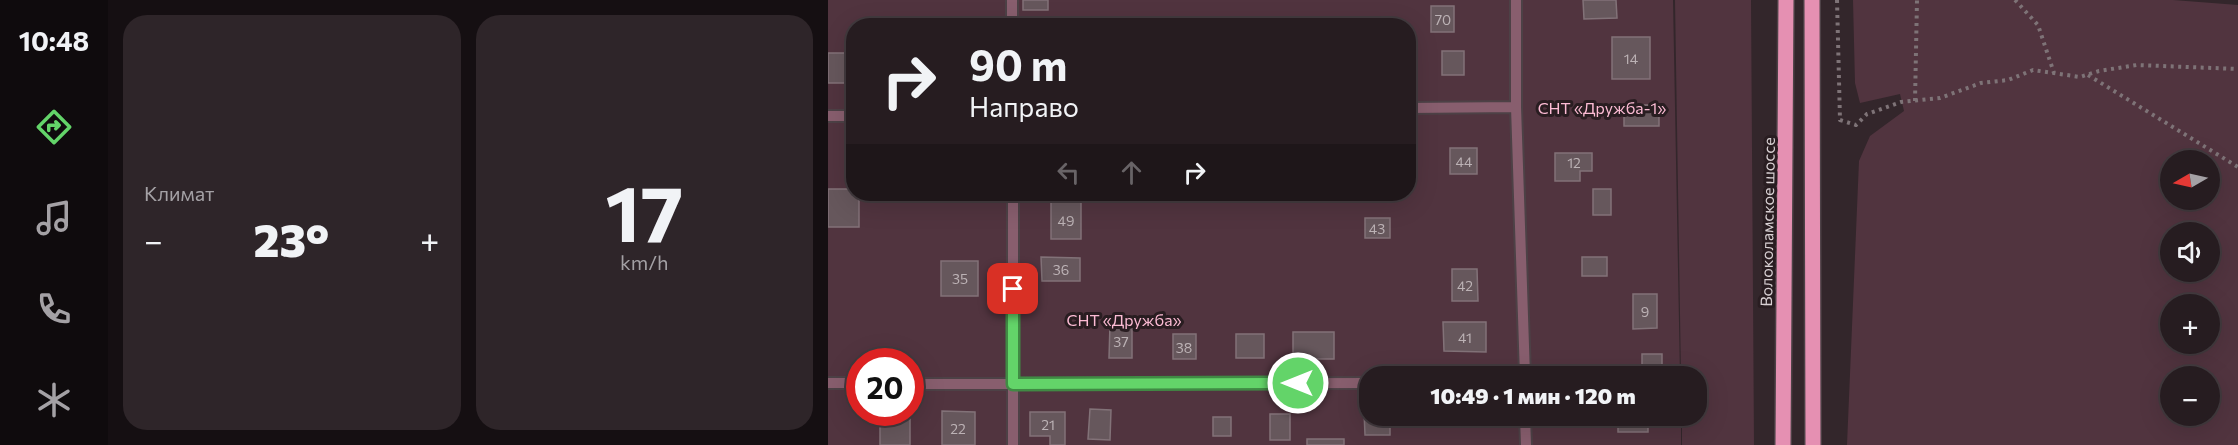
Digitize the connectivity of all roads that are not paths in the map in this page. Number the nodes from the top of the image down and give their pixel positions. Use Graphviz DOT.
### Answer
graph roads {
  1 [pos="1011,0"];
  2 [pos="1516,0"];
  3 [pos="1786,0"];
  4 [pos="1812,0"];
  5 [pos="1012,18"];
  6 [pos="1516,107"];
  7 [pos="1416,108"];
  8 [pos="846,116"];
  9 [pos="828,117"];
  10 [pos="1012,201"];
  11 [pos="1525,366"];
  12 [pos="828,383"];
  13 [pos="846,383"];
  14 [pos="1359,383"];
  15 [pos="924,384"];
  16 [pos="1013,384"];
  17 [pos="1525,426"];
  18 [pos="1012,445"];
  19 [pos="1526,445"];
  20 [pos="1783,445"];
  21 [pos="1813,445"];
  1 -- 5 [label="lane"];
  2 -- 6 [label="lane"];
  3 -- 20 [label="main road, Волоколамское шоссе"];
  4 -- 21 [label="main road"];
  6 -- 7 [label="lane"];
  6 -- 11 [label="lane"];
  8 -- 9 [label="lane"];
  10 -- 16 [label="lane"];
  12 -- 13 [label="lane"];
  14 -- 16 [label="lane"];
  15 -- 16 [label="lane"];
  16 -- 18 [label="lane"];
  17 -- 19 [label="lane"];
}
